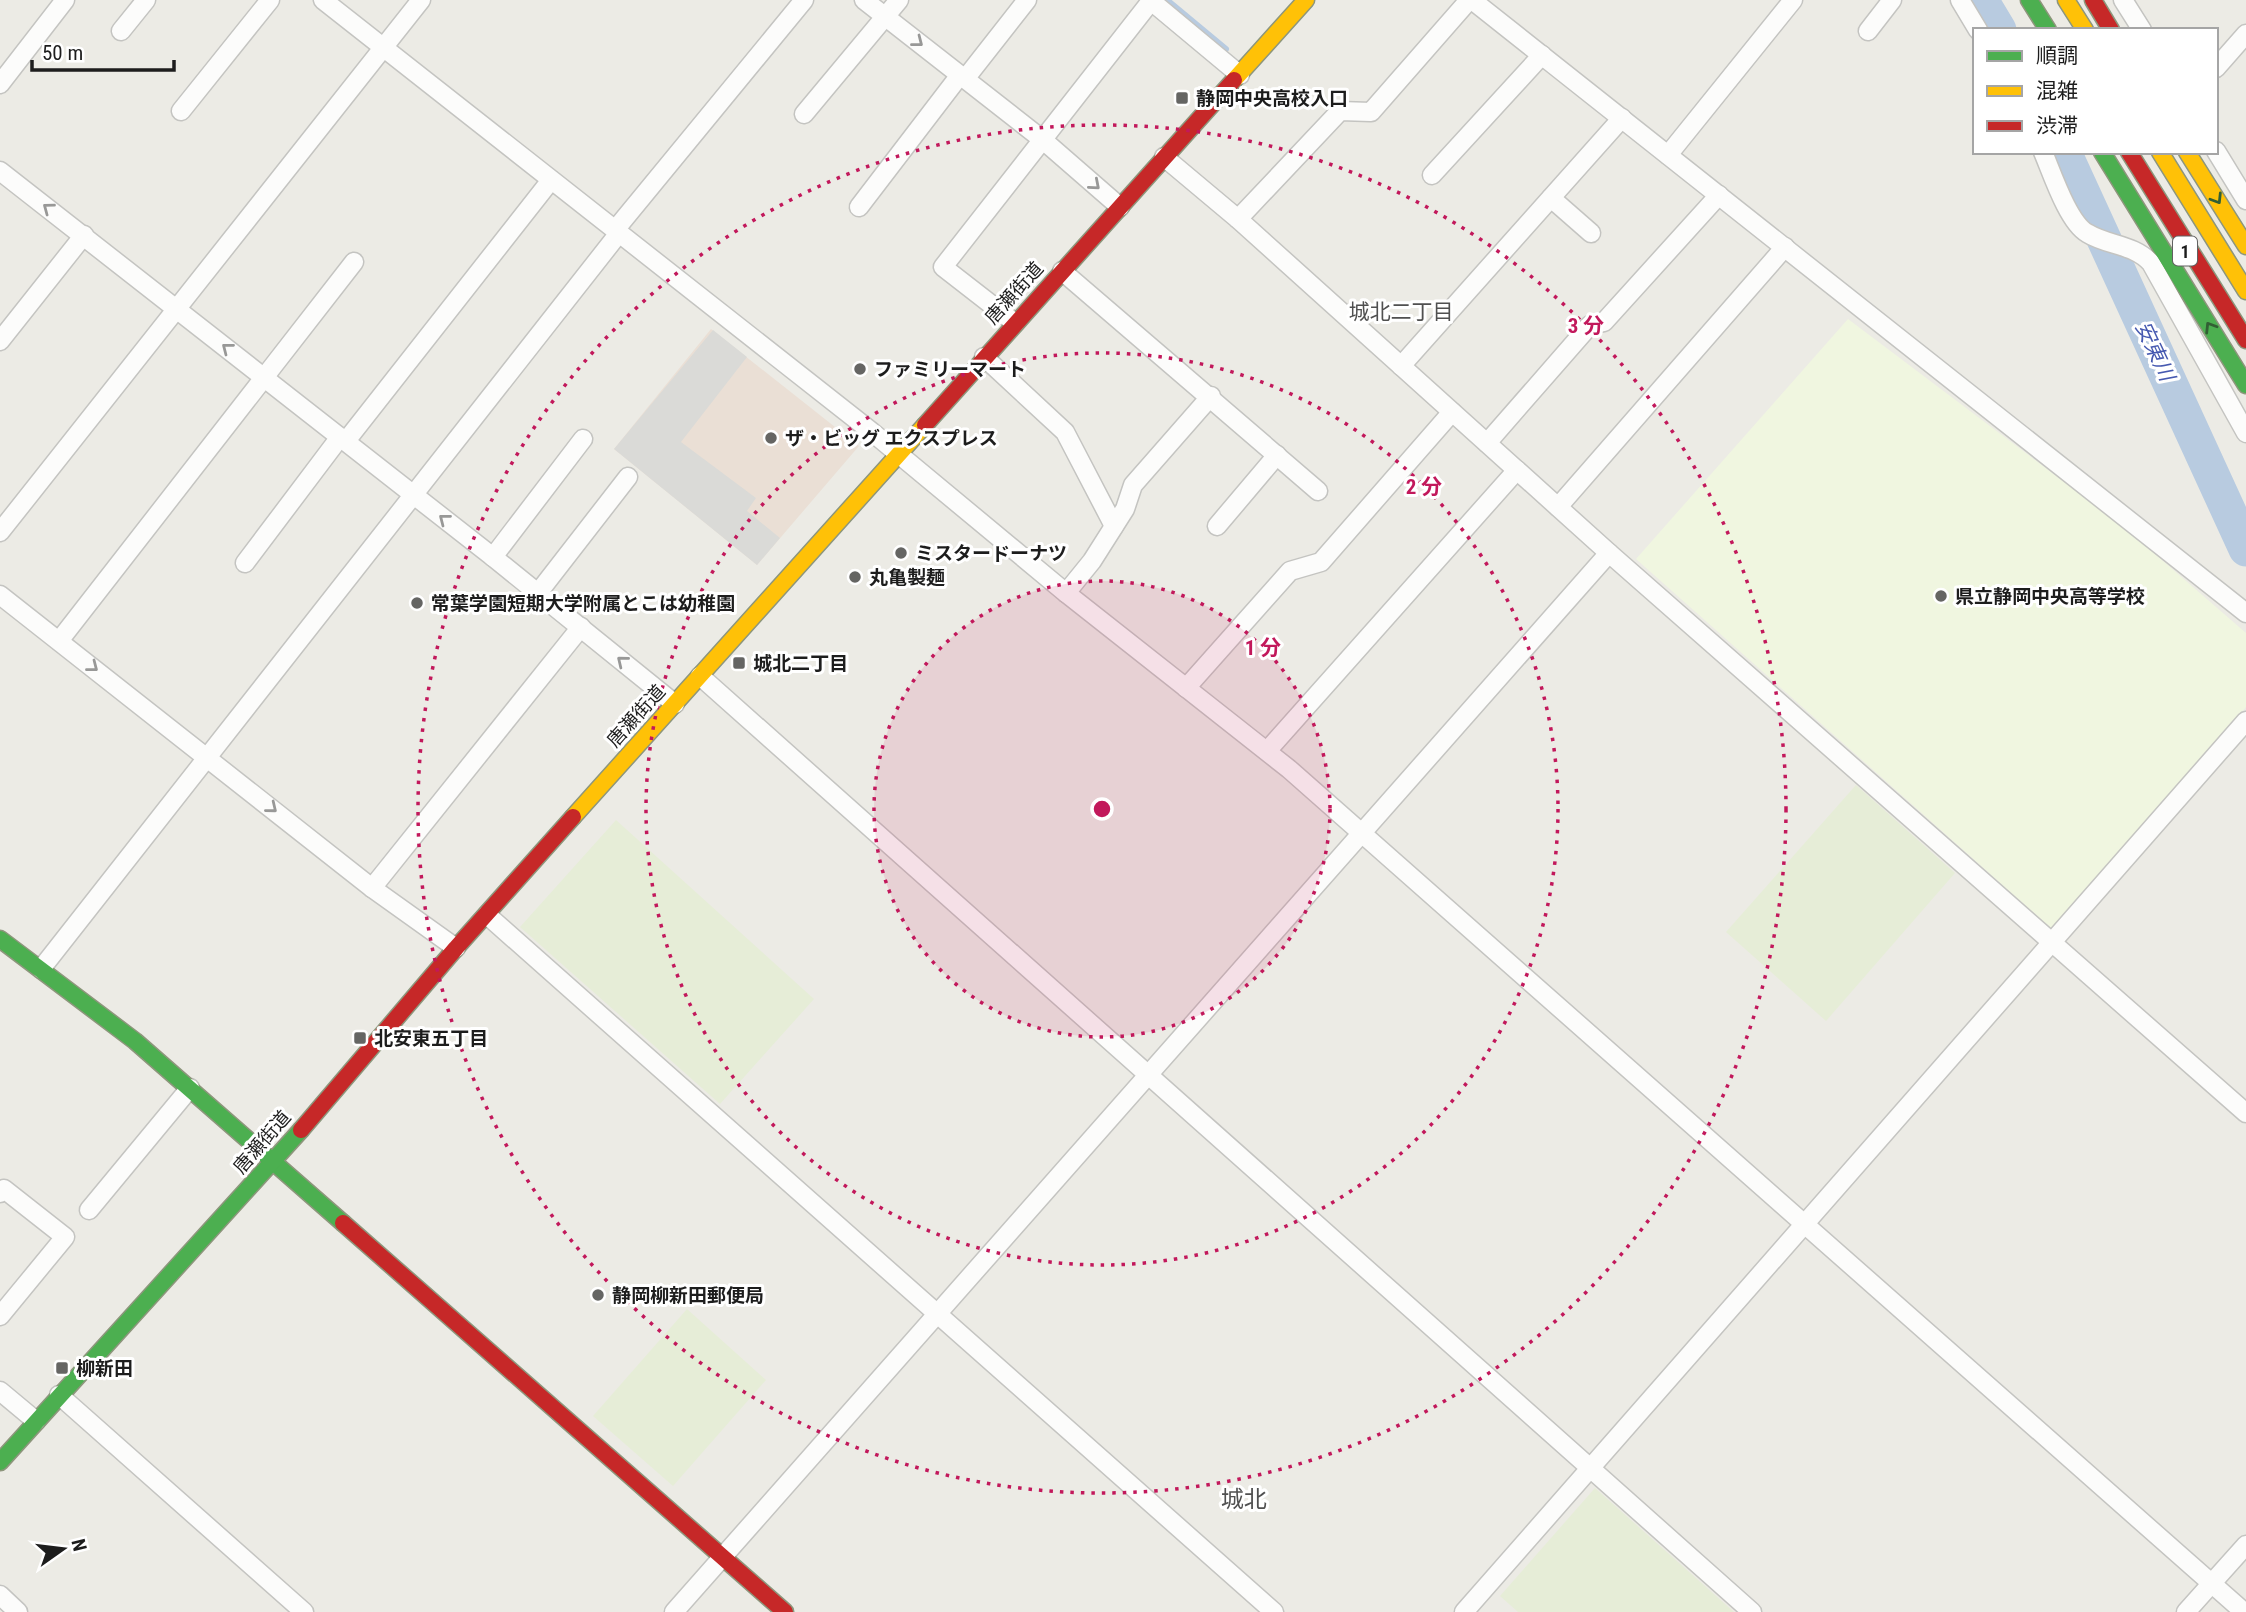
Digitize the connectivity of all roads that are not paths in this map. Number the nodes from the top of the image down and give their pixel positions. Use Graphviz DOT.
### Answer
graph roads {
  1 [pos="65,0"];
  2 [pos="146,0"];
  3 [pos="270,0"];
  4 [pos="323,0"];
  5 [pos="421,0"];
  6 [pos="804,0"];
  7 [pos="864,0"];
  8 [pos="899,0"];
  9 [pos="1027,0"];
  10 [pos="1150,0"];
  11 [pos="1306,0"];
  12 [pos="1471,0"];
  13 [pos="1793,0"];
  14 [pos="1892,0"];
  15 [pos="1960,0"];
  16 [pos="2029,0"];
  17 [pos="2035,0"];
  18 [pos="2068,0"];
  19 [pos="2093,0"];
  20 [pos="2123,0"];
  21 [pos="886,17"];
  22 [pos="1977,28"];
  23 [pos="2047,28"];
  24 [pos="2052,28"];
  25 [pos="2086,28"];
  26 [pos="2110,28"];
  27 [pos="2141,28"];
  28 [pos="121,31"];
  29 [pos="1868,31"];
  30 [pos="2246,34"];
  31 [pos="384,48"];
  32 [pos="1542,55"];
  33 [pos="2218,66"];
  34 [pos="1240,75"];
  35 [pos="963,77"];
  36 [pos="0,84"];
  37 [pos="181,111"];
  38 [pos="804,114"];
  39 [pos="1622,118"];
  40 [pos="1042,140"];
  41 [pos="2044,154"];
  42 [pos="2103,154"];
  43 [pos="2125,154"];
  44 [pos="2130,154"];
  45 [pos="2163,154"];
  46 [pos="2163,154"];
  47 [pos="2189,154"];
  48 [pos="2218,154"];
  49 [pos="1668,155"];
  50 [pos="1164,157"];
  51 [pos="0,172"];
  52 [pos="1432,175"];
  53 [pos="551,180"];
  54 [pos="1718,195"];
  55 [pos="1551,198"];
  56 [pos="2246,200"];
  57 [pos="859,207"];
  58 [pos="1119,207"];
  59 [pos="1238,219"];
  60 [pos="617,232"];
  61 [pos="1591,233"];
  62 [pos="84,235"];
  63 [pos="2246,246"];
  64 [pos="1784,247"];
  65 [pos="354,262"];
  66 [pos="1062,271"];
  67 [pos="2246,283"];
  68 [pos="2246,291"];
  69 [pos="179,310"];
  70 [pos="1015,323"];
  71 [pos="2246,340"];
  72 [pos="0,341"];
  73 [pos="2246,349"];
  74 [pos="984,357"];
  75 [pos="1401,366"];
  76 [pos="263,376"];
  77 [pos="2246,385"];
  78 [pos="1211,396"];
  79 [pos="1452,412"];
  80 [pos="2246,433"];
  81 [pos="343,439"];
  82 [pos="583,439"];
  83 [pos="1487,443"];
  84 [pos="897,454"];
  85 [pos="1276,455"];
  86 [pos="1517,470"];
  87 [pos="628,477"];
  88 [pos="1318,491"];
  89 [pos="415,496"];
  90 [pos="1558,507"];
  91 [pos="1114,526"];
  92 [pos="1217,526"];
  93 [pos="0,532"];
  94 [pos="1609,553"];
  95 [pos="493,557"];
  96 [pos="244,563"];
  97 [pos="538,593"];
  98 [pos="1066,593"];
  99 [pos="0,595"];
  100 [pos="2246,613"];
  101 [pos="582,627"];
  102 [pos="59,641"];
  103 [pos="700,676"];
  104 [pos="1186,688"];
  105 [pos="675,704"];
  106 [pos="2246,721"];
  107 [pos="1267,751"];
  108 [pos="206,755"];
  109 [pos="1360,832"];
  110 [pos="372,888"];
  111 [pos="486,915"];
  112 [pos="0,939"];
  113 [pos="2052,940"];
  114 [pos="456,948"];
  115 [pos="41,969"];
  116 [pos="1147,1076"];
  117 [pos="190,1088"];
  118 [pos="2246,1113"];
  119 [pos="275,1160"];
  120 [pos="0,1194"];
  121 [pos="89,1210"];
  122 [pos="1804,1227"];
  123 [pos="939,1314"];
  124 [pos="0,1316"];
  125 [pos="0,1391"];
  126 [pos="58,1395"];
  127 [pos="36,1421"];
  128 [pos="0,1462"];
  129 [pos="1590,1469"];
  130 [pos="2246,1545"];
  131 [pos="723,1558"];
  132 [pos="2212,1583"];
  133 [pos="0,1595"];
  134 [pos="19,1612"];
  135 [pos="304,1612"];
  136 [pos="674,1612"];
  137 [pos="785,1612"];
  138 [pos="1274,1612"];
  139 [pos="1464,1612"];
  140 [pos="1752,1612"];
  141 [pos="2186,1612"];
  142 [pos="2244,1612"];
  1 -- 36 [label="street"];
  2 -- 28 [label="street"];
  3 -- 37 [label="street"];
  4 -- 31 [label="street"];
  5 -- 31 [label="street"];
  6 -- 60 [label="street"];
  7 -- 21 [label="street"];
  8 -- 21 [label="street"];
  9 -- 35 [label="street"];
  10 -- 34 [label="street"];
  10 -- 40 [label="street"];
  11 -- 34 [label="main road, 唐瀬街道"];
  12 -- 32 [label="street"];
  12 -- 59 [label="street"];
  13 -- 49 [label="street"];
  14 -- 29 [label="street"];
  15 -- 22 [label="street"];
  16 -- 23 [label="main road"];
  17 -- 24 [label="main road"];
  18 -- 25 [label="main road"];
  19 -- 26 [label="main road"];
  20 -- 27 [label="street"];
  21 -- 35 [label="street, one-way"];
  21 -- 38 [label="street"];
  30 -- 33 [label="street"];
  31 -- 53 [label="street"];
  31 -- 69 [label="street"];
  32 -- 39 [label="street"];
  32 -- 52 [label="street"];
  34 -- 50 [label="main road, 唐瀬街道"];
  35 -- 40 [label="street"];
  35 -- 57 [label="street"];
  39 -- 49 [label="street"];
  39 -- 55 [label="street"];
  40 -- 58 [label="street, one-way"];
  40 -- 70 [label="street"];
  41 -- 80 [label="street"];
  77 -- 42 [label="main road, 1, one-way"];
  43 -- 73 [label="main road, 1"];
  44 -- 71 [label="main road, 1"];
  45 -- 67 [label="main road, 1"];
  46 -- 68 [label="main road, 1"];
  47 -- 63 [label="main road, one-way"];
  48 -- 56 [label="street"];
  49 -- 54 [label="street"];
  50 -- 58 [label="main road, 唐瀬街道"];
  50 -- 59 [label="street"];
  62 -- 51 [label="street, one-way"];
  53 -- 60 [label="street"];
  53 -- 81 [label="street"];
  54 -- 64 [label="street"];
  54 -- 83 [label="street"];
  55 -- 61 [label="street"];
  55 -- 75 [label="street"];
  58 -- 66 [label="main road, 唐瀬街道"];
  59 -- 75 [label="street"];
  60 -- 84 [label="street"];
  60 -- 89 [label="street"];
  62 -- 69 [label="street"];
  62 -- 72 [label="street"];
  64 -- 90 [label="street"];
  64 -- 100 [label="street"];
  65 -- 76 [label="street"];
  66 -- 70 [label="main road, 唐瀬街道"];
  66 -- 78 [label="street"];
  76 -- 69 [label="street, one-way"];
  69 -- 93 [label="street"];
  70 -- 74 [label="main road, 唐瀬街道"];
  74 -- 84 [label="main road, 唐瀬街道"];
  74 -- 91 [label="street"];
  75 -- 79 [label="street"];
  76 -- 81 [label="street"];
  76 -- 102 [label="street"];
  78 -- 85 [label="street"];
  78 -- 91 [label="street"];
  79 -- 83 [label="street"];
  79 -- 104 [label="street"];
  81 -- 89 [label="street"];
  81 -- 96 [label="street"];
  82 -- 95 [label="street"];
  83 -- 86 [label="street"];
  84 -- 98 [label="street"];
  84 -- 103 [label="main road, 唐瀬街道"];
  85 -- 88 [label="street"];
  85 -- 92 [label="street"];
  86 -- 90 [label="street"];
  86 -- 107 [label="street"];
  87 -- 97 [label="street"];
  95 -- 89 [label="street, one-way"];
  89 -- 108 [label="street"];
  90 -- 94 [label="street"];
  91 -- 98 [label="street"];
  94 -- 109 [label="street"];
  94 -- 113 [label="street"];
  95 -- 97 [label="street"];
  97 -- 101 [label="street"];
  98 -- 104 [label="street"];
  99 -- 102 [label="street"];
  105 -- 101 [label="street, one-way"];
  101 -- 110 [label="street"];
  102 -- 108 [label="street, one-way"];
  103 -- 105 [label="main road, 唐瀬街道"];
  103 -- 116 [label="street"];
  104 -- 107 [label="street"];
  105 -- 111 [label="main road, 唐瀬街道"];
  106 -- 113 [label="street"];
  107 -- 109 [label="street"];
  108 -- 110 [label="street, one-way"];
  108 -- 115 [label="street"];
  109 -- 116 [label="street"];
  109 -- 122 [label="street"];
  110 -- 114 [label="street"];
  111 -- 114 [label="main road, 唐瀬街道"];
  111 -- 123 [label="street"];
  112 -- 115 [label="main road"];
  113 -- 118 [label="street"];
  113 -- 122 [label="street"];
  114 -- 119 [label="main road, 唐瀬街道"];
  115 -- 117 [label="main road"];
  116 -- 123 [label="street"];
  116 -- 129 [label="street"];
  117 -- 119 [label="main road"];
  117 -- 121 [label="street"];
  119 -- 126 [label="main road, 唐瀬街道"];
  119 -- 131 [label="main road"];
  120 -- 124 [label="street"];
  122 -- 129 [label="street"];
  122 -- 132 [label="street"];
  123 -- 131 [label="street"];
  123 -- 138 [label="street"];
  125 -- 127 [label="street"];
  126 -- 127 [label="main road, 唐瀬街道"];
  126 -- 135 [label="street"];
  127 -- 128 [label="main road, 唐瀬街道"];
  129 -- 139 [label="street"];
  129 -- 140 [label="street"];
  130 -- 132 [label="street"];
  131 -- 136 [label="street"];
  131 -- 137 [label="main road"];
  132 -- 141 [label="street"];
  132 -- 142 [label="street"];
  133 -- 134 [label="street"];
}
